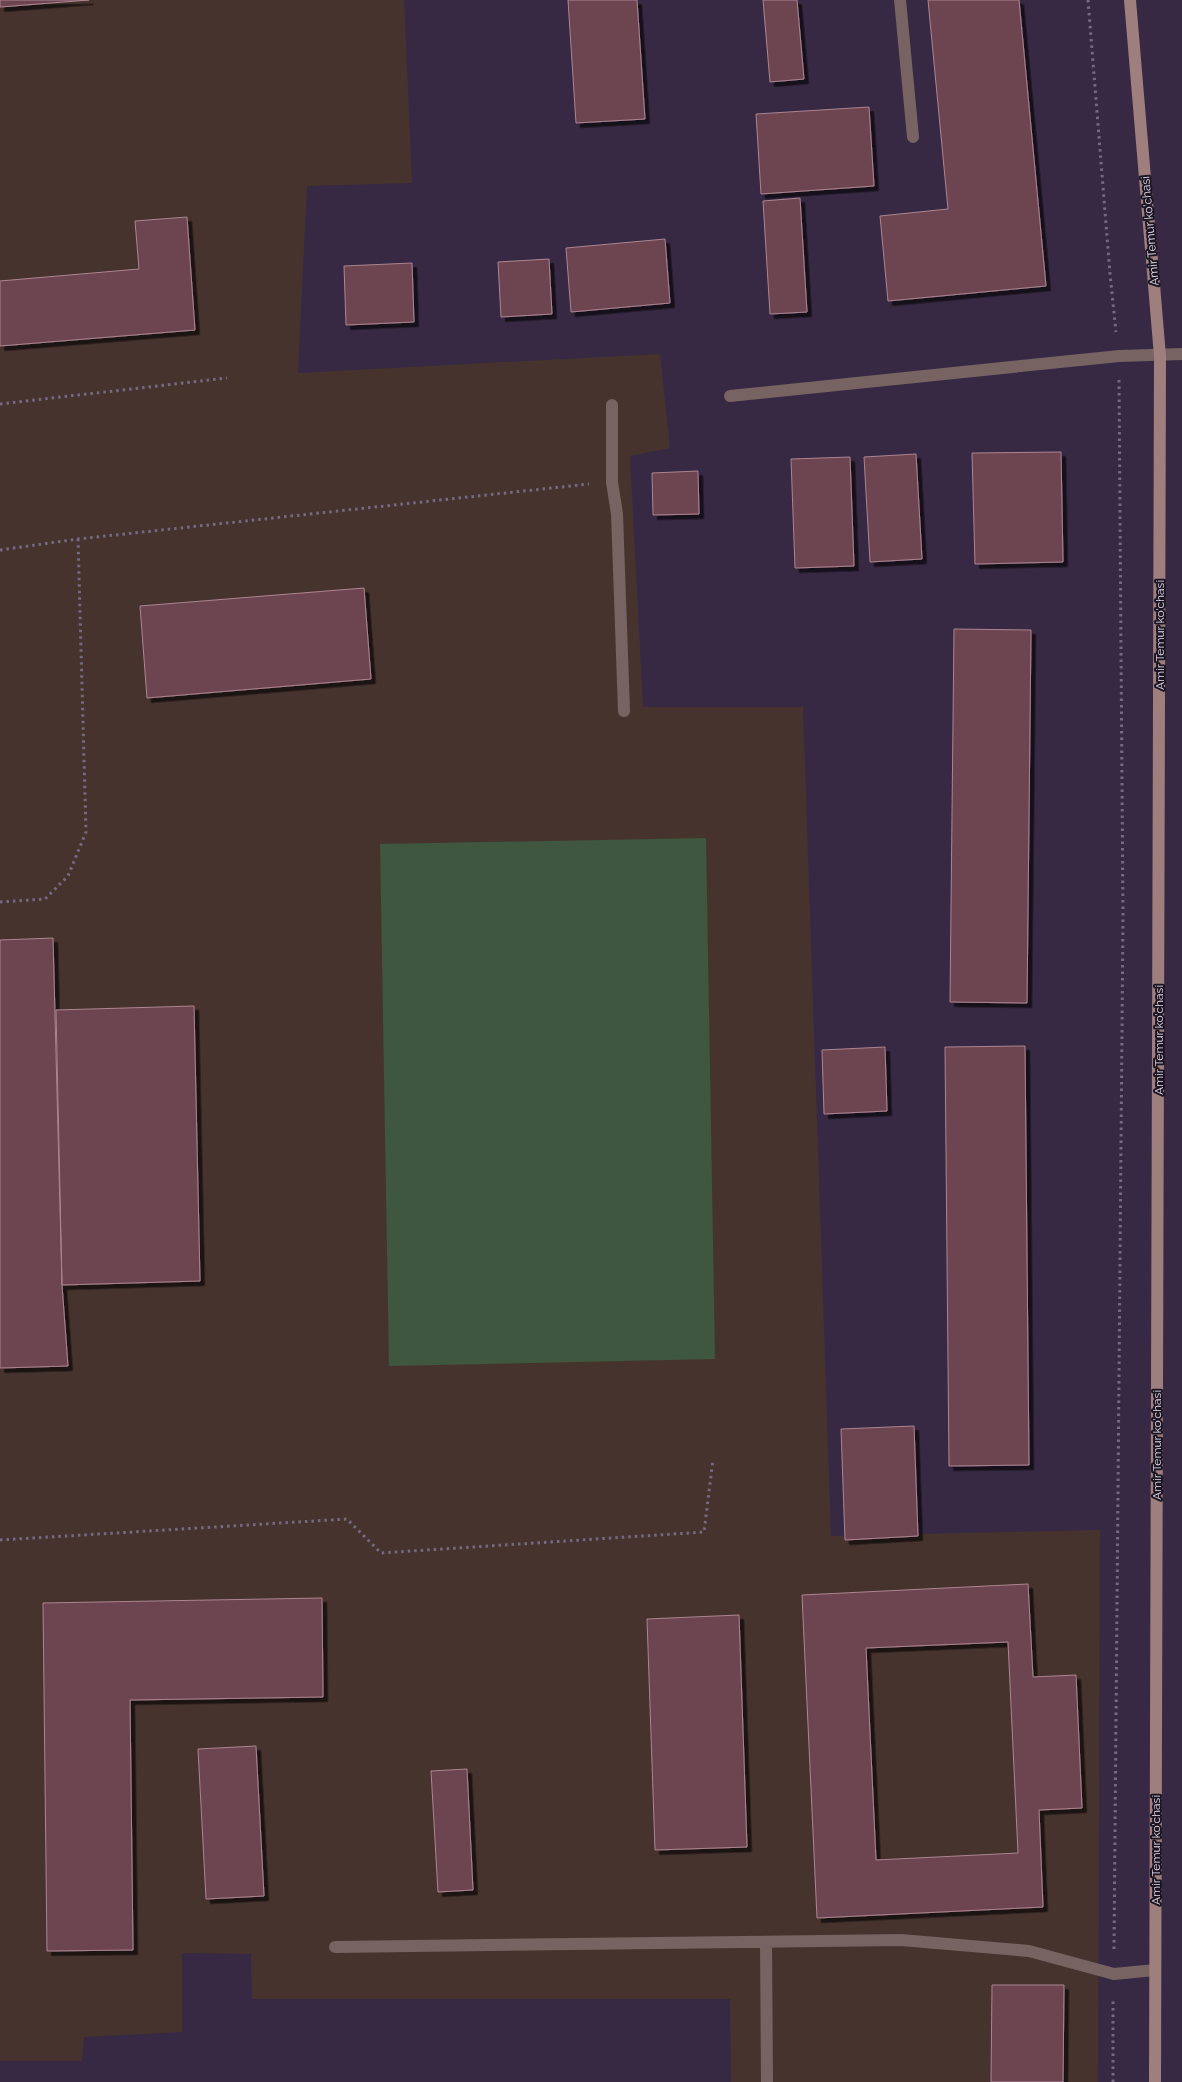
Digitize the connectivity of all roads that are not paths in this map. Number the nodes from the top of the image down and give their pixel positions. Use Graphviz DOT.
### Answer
graph roads {
  1 [pos="900,0"];
  2 [pos="1130,0"];
  3 [pos="913,137"];
  4 [pos="1182,354"];
  5 [pos="1160,356"];
  6 [pos="730,396"];
  7 [pos="612,405"];
  8 [pos="624,711"];
  9 [pos="766,1942"];
  10 [pos="335,1947"];
  11 [pos="1155,1970"];
  12 [pos="767,2082"];
  13 [pos="1155,2082"];
  1 -- 3 [label="street"];
  2 -- 5 [label="main road, Amir Temur ko'chasi"];
  4 -- 5 [label="street"];
  5 -- 6 [label="street"];
  5 -- 11 [label="main road, Amir Temur ko'chasi"];
  7 -- 8 [label="street"];
  9 -- 10 [label="street"];
  9 -- 11 [label="street"];
  9 -- 12 [label="street"];
  11 -- 13 [label="main road, Amir Temur ko'chasi"];
}
